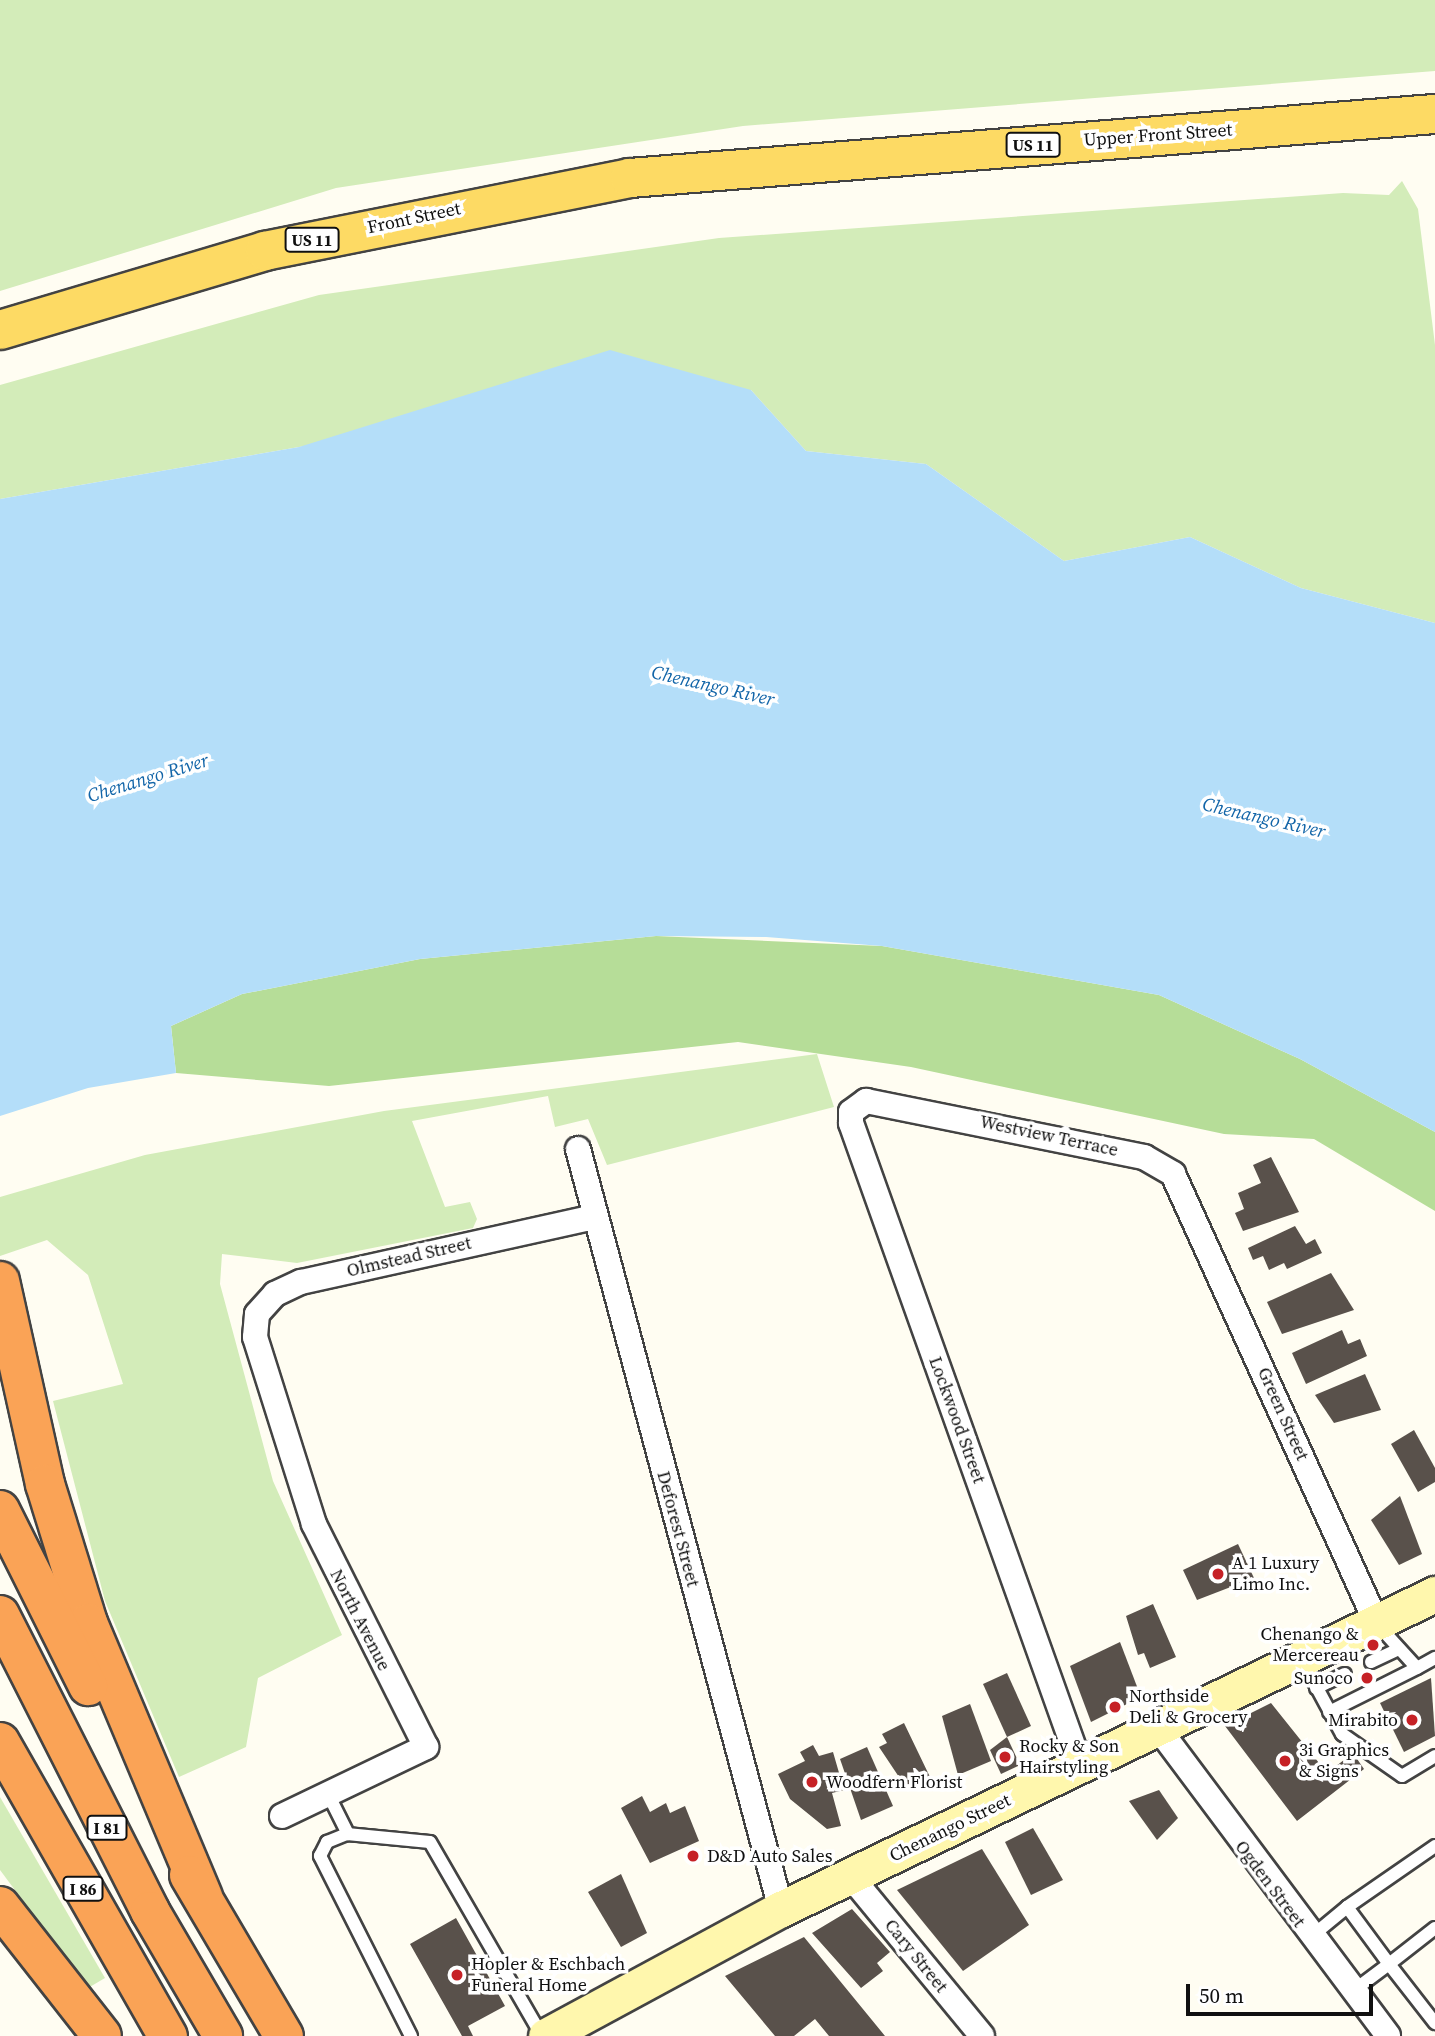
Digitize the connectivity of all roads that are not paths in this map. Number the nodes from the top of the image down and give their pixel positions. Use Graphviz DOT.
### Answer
graph roads {
  1 [pos="1435,114"];
  2 [pos="630,178"];
  3 [pos="0,330"];
  4 [pos="887,1101"];
  5 [pos="578,1149"];
  6 [pos="1189,1205"];
  7 [pos="594,1217"];
  8 [pos="3,1295"];
  9 [pos="255,1337"];
  10 [pos="0,1510"];
  11 [pos="1433,1599"];
  12 [pos="0,1615"];
  13 [pos="1388,1636"];
  14 [pos="1435,1658"];
  15 [pos="1371,1662"];
  16 [pos="1417,1668"];
  17 [pos="1309,1673"];
  18 [pos="1345,1674"];
  19 [pos="1329,1712"];
  20 [pos="1158,1728"];
  21 [pos="0,1742"];
  22 [pos="1435,1756"];
  23 [pos="1080,1765"];
  24 [pos="328,1794"];
  25 [pos="282,1816"];
  26 [pos="348,1834"];
  27 [pos="1435,1846"];
  28 [pos="851,1877"];
  29 [pos="203,1896"];
  30 [pos="0,1906"];
  31 [pos="1347,1908"];
  32 [pos="780,1909"];
  33 [pos="0,1917"];
  34 [pos="1435,1928"];
  35 [pos="1311,1937"];
  36 [pos="1388,1964"];
  37 [pos="1353,1992"];
  38 [pos="1435,2023"];
  39 [pos="75,2036"];
  40 [pos="102,2036"];
  41 [pos="168,2036"];
  42 [pos="222,2036"];
  43 [pos="284,2036"];
  44 [pos="411,2036"];
  45 [pos="544,2036"];
  46 [pos="982,2036"];
  47 [pos="1388,2036"];
  1 -- 2 [label="main road, Upper Front Street / US 11"];
  2 -- 3 [label="main road, Front Street / US 11"];
  4 -- 6 [label="street, Westview Terrace"];
  4 -- 23 [label="street, Lockwood Street"];
  5 -- 7 [label="street, Deforest Street"];
  6 -- 13 [label="street, Green Street"];
  7 -- 9 [label="street, Olmstead Street"];
  7 -- 32 [label="street, Deforest Street"];
  8 -- 29 [label="highway"];
  9 -- 24 [label="street, North Avenue"];
  10 -- 29 [label="highway"];
  11 -- 13 [label="street, Chenango Street"];
  12 -- 42 [label="highway, I 81"];
  13 -- 15 [label="lane"];
  13 -- 16 [label="lane"];
  13 -- 17 [label="street, Chenango Street"];
  14 -- 16 [label="lane"];
  16 -- 19 [label="lane"];
  17 -- 18 [label="lane"];
  17 -- 19 [label="lane"];
  17 -- 20 [label="street, Chenango Street"];
  19 -- 22 [label="lane"];
  20 -- 23 [label="street, Chenango Street"];
  20 -- 35 [label="street, Ogden Street"];
  21 -- 41 [label="highway, I 86"];
  23 -- 28 [label="street, Chenango Street"];
  24 -- 25 [label="street, North Avenue"];
  24 -- 26 [label="lane"];
  26 -- 44 [label="lane"];
  26 -- 45 [label="lane"];
  27 -- 31 [label="lane"];
  28 -- 32 [label="street, Chenango Street"];
  28 -- 46 [label="street, Cary Street"];
  29 -- 43 [label="highway"];
  30 -- 40 [label="highway"];
  31 -- 35 [label="lane"];
  31 -- 36 [label="lane"];
  32 -- 45 [label="street, Chenango Street"];
  33 -- 39 [label="highway"];
  34 -- 36 [label="lane"];
  35 -- 37 [label="street, Ogden Street"];
  36 -- 37 [label="lane"];
  36 -- 38 [label="lane"];
  37 -- 47 [label="street, Ogden Street"];
}
